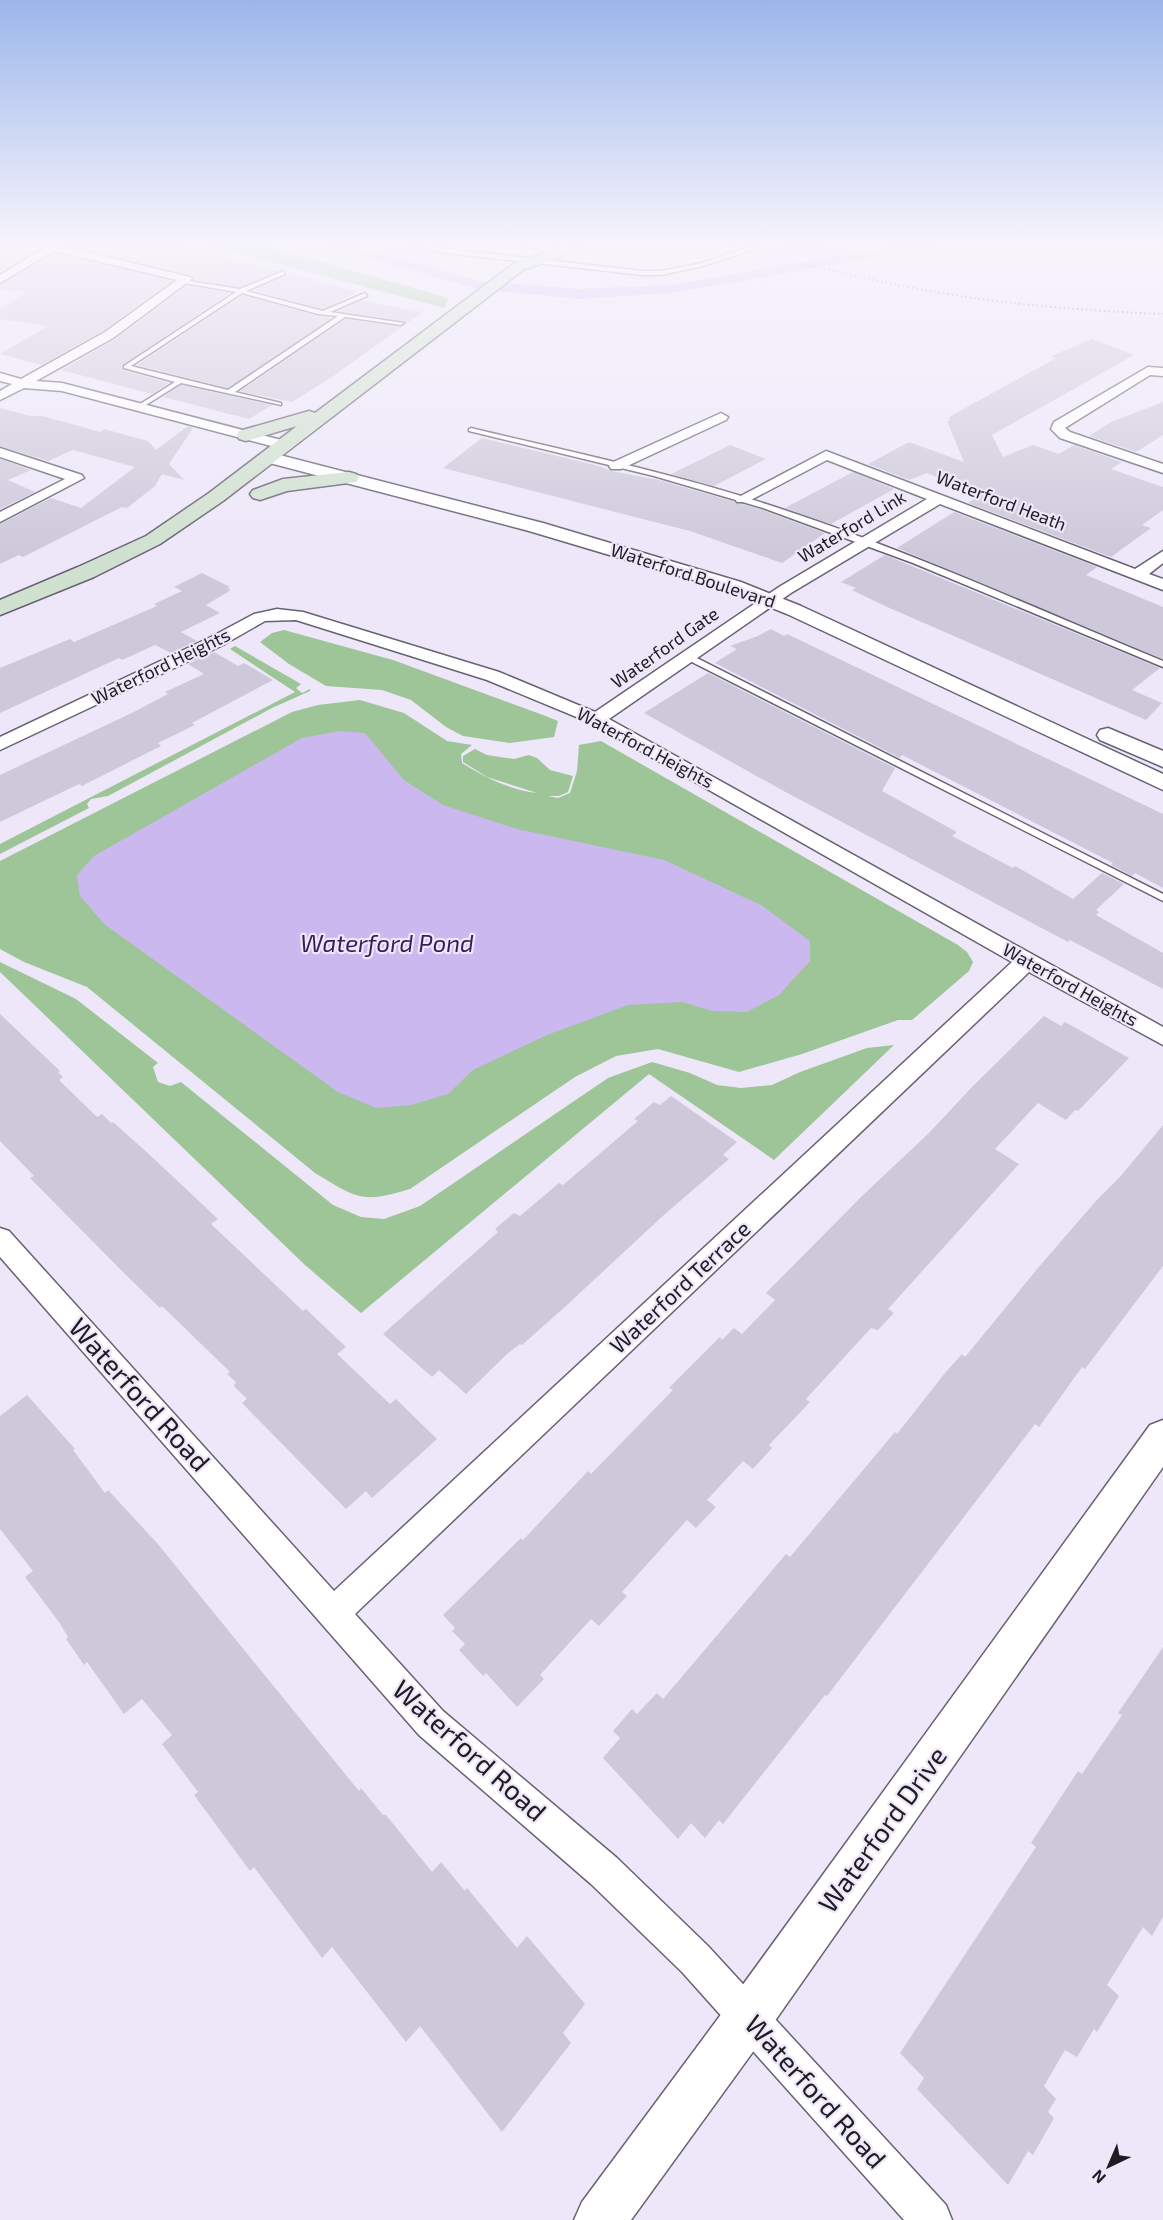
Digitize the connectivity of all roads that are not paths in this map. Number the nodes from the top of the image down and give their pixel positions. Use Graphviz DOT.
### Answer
graph roads {
  1 [pos="91,346"];
  2 [pos="158,346"];
  3 [pos="299,346"];
  4 [pos="414,346"];
  5 [pos="1163,372"];
  6 [pos="0,377"];
  7 [pos="180,381"];
  8 [pos="25,384"];
  9 [pos="230,392"];
  10 [pos="0,396"];
  11 [pos="279,404"];
  12 [pos="138,406"];
  13 [pos="328,410"];
  14 [pos="113,415"];
  15 [pos="721,417"];
  16 [pos="471,430"];
  17 [pos="262,447"];
  18 [pos="0,452"];
  19 [pos="616,466"];
  20 [pos="1163,469"];
  21 [pos="349,478"];
  22 [pos="260,494"];
  23 [pos="939,498"];
  24 [pos="742,499"];
  25 [pos="240,506"];
  26 [pos="0,518"];
  27 [pos="220,519"];
  28 [pos="865,542"];
  29 [pos="1163,556"];
  30 [pos="150,564"];
  31 [pos="1137,575"];
  32 [pos="1163,585"];
  33 [pos="778,595"];
  34 [pos="0,608"];
  35 [pos="687,656"];
  36 [pos="1163,664"];
  37 [pos="1056,712"];
  38 [pos="597,719"];
  39 [pos="1088,726"];
  40 [pos="0,744"];
  41 [pos="1163,760"];
  42 [pos="1163,783"];
  43 [pos="1163,898"];
  44 [pos="1027,961"];
  45 [pos="1163,1036"];
  46 [pos="0,1239"];
  47 [pos="1163,1437"];
  48 [pos="333,1613"];
  49 [pos="748,2018"];
  50 [pos="600,2220"];
  51 [pos="931,2220"];
  1 -- 8 [label="street"];
  2 -- 7 [label="lane"];
  3 -- 9 [label="lane"];
  4 -- 13 [label="main road"];
  5 -- 20 [label="street"];
  6 -- 8 [label="street"];
  7 -- 9 [label="lane"];
  7 -- 12 [label="lane"];
  8 -- 10 [label="street"];
  8 -- 12 [label="street"];
  8 -- 14 [label="street"];
  9 -- 11 [label="lane"];
  12 -- 17 [label="street"];
  13 -- 17 [label="main road"];
  13 -- 17 [label="main road"];
  15 -- 19 [label="street"];
  16 -- 19 [label="lane"];
  17 -- 21 [label="street, Waterford Boulevard"];
  17 -- 22 [label="main road"];
  17 -- 33 [label="street, Waterford Boulevard"];
  17 -- 34 [label="main road"];
  18 -- 26 [label="street"];
  19 -- 24 [label="lane"];
  21 -- 22 [label="main road"];
  21 -- 33 [label="street, Waterford Boulevard"];
  22 -- 25 [label="main road"];
  23 -- 24 [label="street, Waterford Heath"];
  23 -- 28 [label="street, Waterford Link"];
  23 -- 31 [label="street, Waterford Heath"];
  24 -- 28 [label="lane"];
  27 -- 30 [label="main road"];
  28 -- 33 [label="street, Waterford Link"];
  28 -- 36 [label="lane"];
  29 -- 31 [label="street"];
  31 -- 32 [label="street, Waterford Heath"];
  33 -- 35 [label="street, Waterford Gate"];
  33 -- 37 [label="street, Waterford Boulevard"];
  33 -- 42 [label="street, Waterford Boulevard"];
  35 -- 38 [label="street, Waterford Gate"];
  35 -- 43 [label="lane"];
  38 -- 40 [label="street, Waterford Heights"];
  38 -- 44 [label="street, Waterford Heights"];
  39 -- 41 [label="street"];
  44 -- 45 [label="street, Waterford Heights"];
  44 -- 48 [label="street, Waterford Terrace"];
  46 -- 48 [label="street, Waterford Road"];
  47 -- 49 [label="street, Waterford Drive"];
  48 -- 49 [label="street, Waterford Road"];
  49 -- 50 [label="street, Waterford Drive"];
  49 -- 51 [label="street, Waterford Road"];
}
